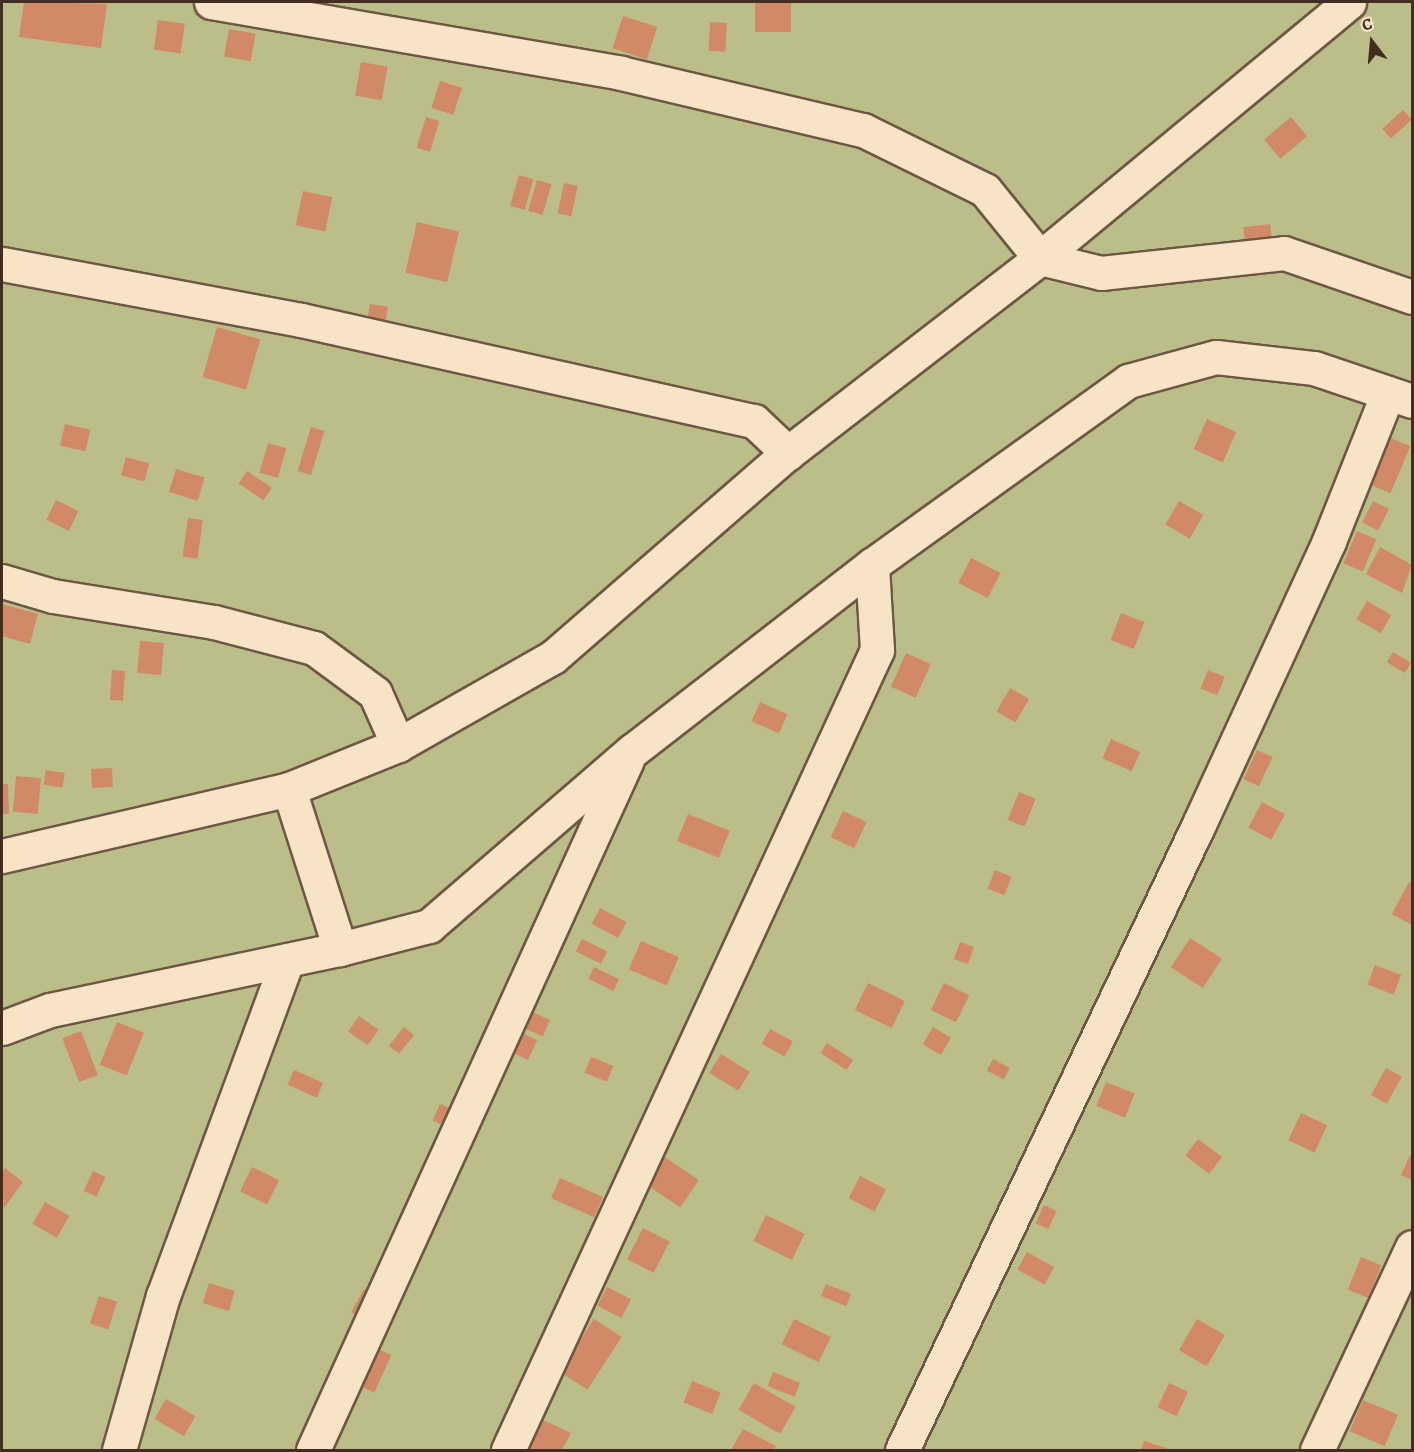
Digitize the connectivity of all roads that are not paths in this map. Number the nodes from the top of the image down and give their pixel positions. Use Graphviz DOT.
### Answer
graph roads {
  1 [pos="211,2"];
  2 [pos="1349,2"];
  3 [pos="1316,11"];
  4 [pos="1040,258"];
  5 [pos="2,264"];
  6 [pos="1413,297"];
  7 [pos="1400,397"];
  8 [pos="788,453"];
  9 [pos="872,565"];
  10 [pos="2,581"];
  11 [pos="399,745"];
  12 [pos="632,751"];
  13 [pos="289,789"];
  14 [pos="2,856"];
  15 [pos="340,949"];
  16 [pos="287,960"];
  17 [pos="2,1028"];
  18 [pos="1413,1247"];
  19 [pos="119,1450"];
  20 [pos="313,1450"];
  21 [pos="508,1450"];
  22 [pos="902,1450"];
  23 [pos="1317,1450"];
  1 -- 4 [label="street"];
  2 -- 3 [label="street"];
  3 -- 4 [label="street"];
  4 -- 6 [label="street"];
  4 -- 8 [label="street"];
  5 -- 8 [label="street"];
  7 -- 9 [label="street"];
  7 -- 22 [label="street"];
  8 -- 11 [label="street"];
  9 -- 12 [label="street"];
  9 -- 21 [label="street"];
  10 -- 11 [label="street"];
  11 -- 13 [label="street"];
  12 -- 15 [label="street"];
  12 -- 20 [label="street"];
  13 -- 14 [label="street"];
  13 -- 15 [label="street"];
  15 -- 16 [label="street"];
  16 -- 17 [label="street"];
  16 -- 19 [label="street"];
  18 -- 23 [label="street"];
}
